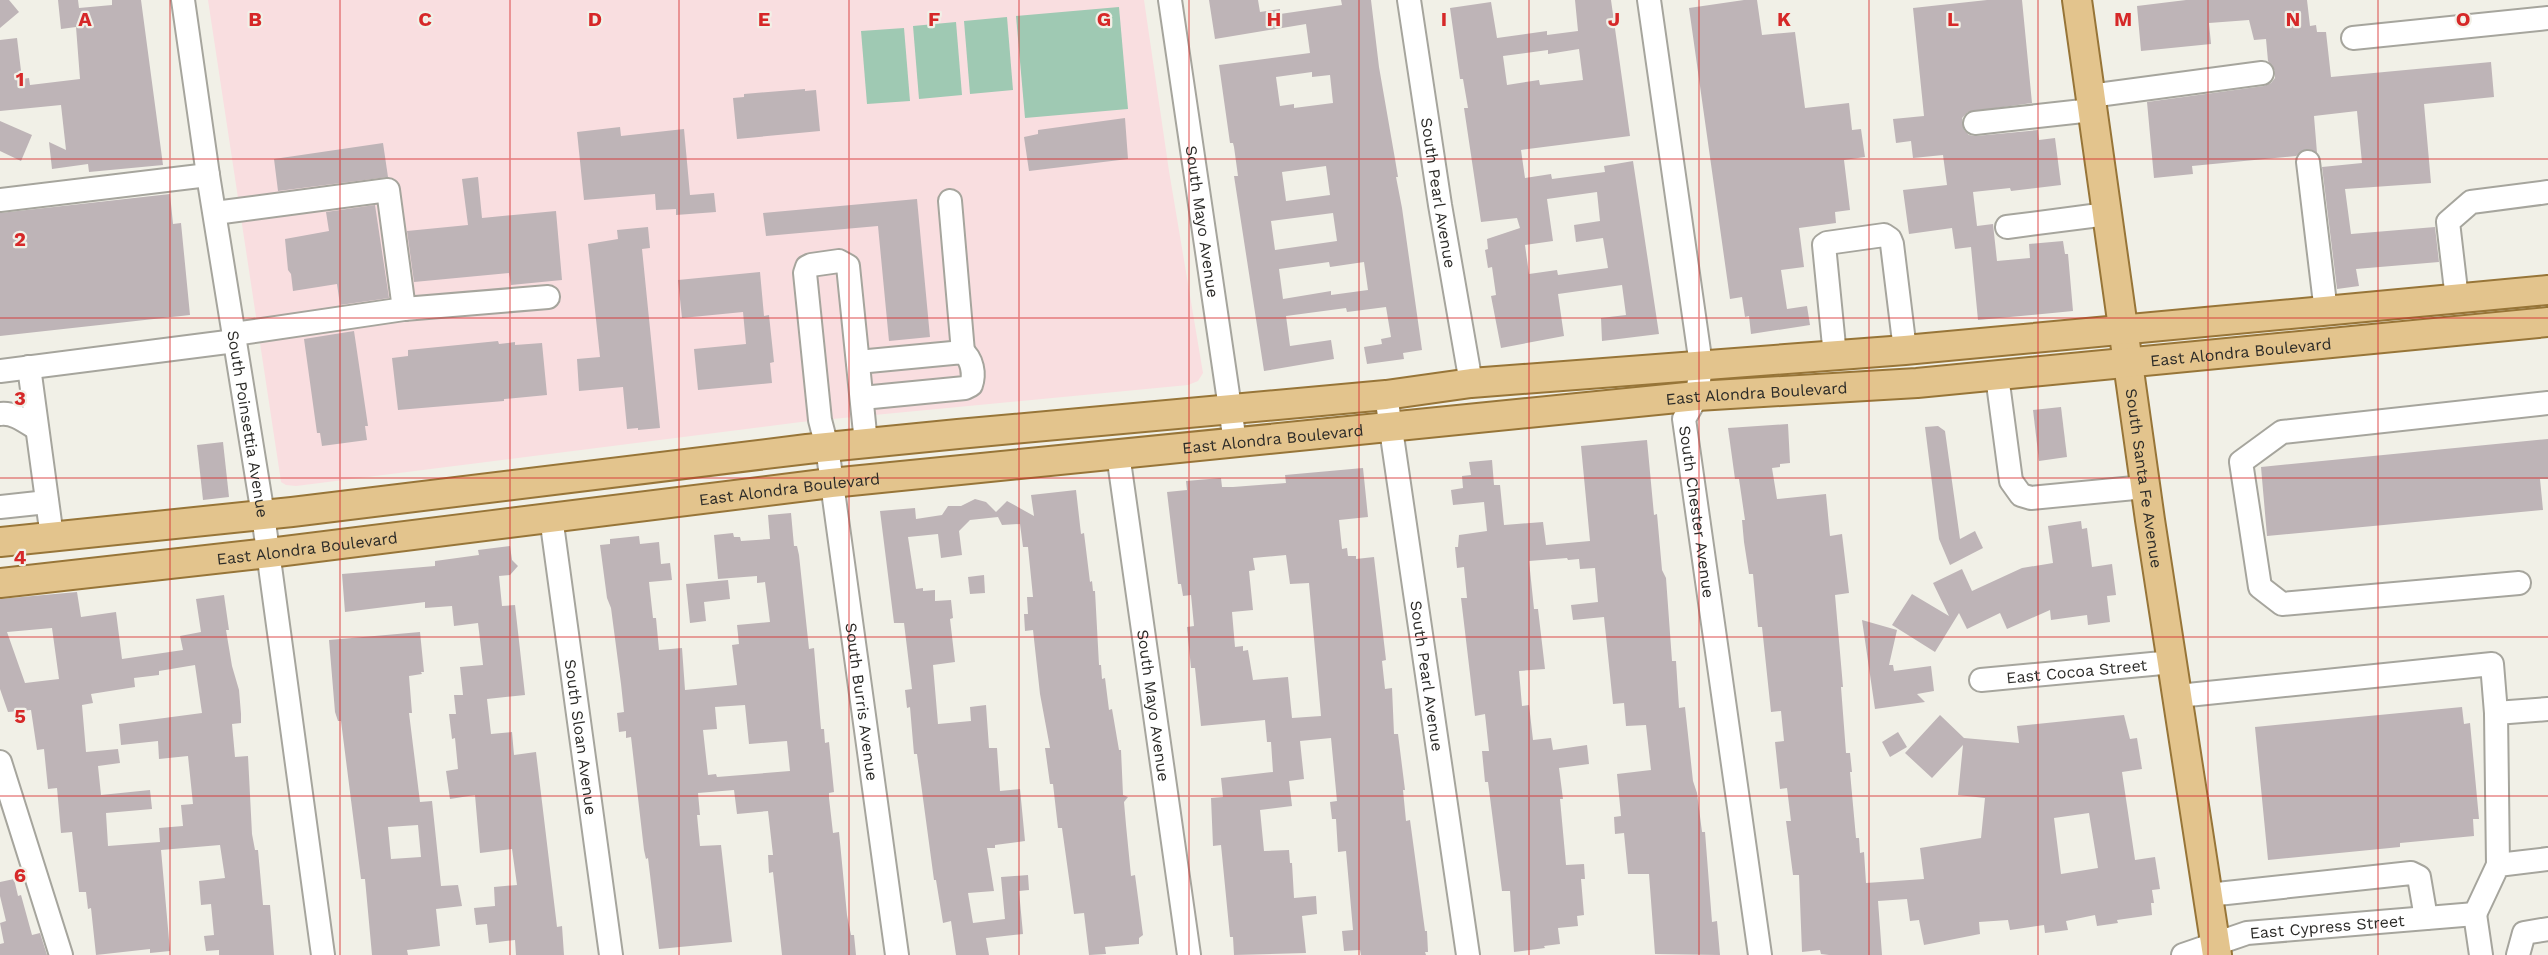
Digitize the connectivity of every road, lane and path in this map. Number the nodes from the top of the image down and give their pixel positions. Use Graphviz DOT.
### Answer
graph roads {
  1 [pos="183,0"];
  2 [pos="1170,0"];
  3 [pos="1409,0"];
  4 [pos="1649,0"];
  5 [pos="2077,0"];
  6 [pos="2548,18"];
  7 [pos="2353,38"];
  8 [pos="2262,73"];
  9 [pos="2091,103"];
  10 [pos="1975,123"];
  11 [pos="2308,162"];
  12 [pos="208,175"];
  13 [pos="2548,192"];
  14 [pos="0,200"];
  15 [pos="950,201"];
  16 [pos="215,213"];
  17 [pos="2107,214"];
  18 [pos="2007,226"];
  19 [pos="2548,290"];
  20 [pos="548,297"];
  21 [pos="2457,299"];
  22 [pos="404,309"];
  23 [pos="2326,312"];
  24 [pos="2548,322"];
  25 [pos="2124,329"];
  26 [pos="235,338"];
  27 [pos="1905,350"];
  28 [pos="963,352"];
  29 [pos="1835,356"];
  30 [pos="858,362"];
  31 [pos="2129,364"];
  32 [pos="1701,365"];
  33 [pos="29,367"];
  34 [pos="0,370"];
  35 [pos="1997,376"];
  36 [pos="1471,384"];
  37 [pos="1386,395"];
  38 [pos="1697,396"];
  39 [pos="862,398"];
  40 [pos="2548,403"];
  41 [pos="1231,409"];
  42 [pos="0,414"];
  43 [pos="1391,426"];
  44 [pos="37,429"];
  45 [pos="1235,442"];
  46 [pos="866,443"];
  47 [pos="827,447"];
  48 [pos="1118,454"];
  49 [pos="831,483"];
  50 [pos="2145,487"];
  51 [pos="47,502"];
  52 [pos="0,507"];
  53 [pos="263,515"];
  54 [pos="551,518"];
  55 [pos="52,537"];
  56 [pos="0,542"];
  57 [pos="268,553"];
  58 [pos="0,583"];
  59 [pos="2519,583"];
  60 [pos="2173,662"];
  61 [pos="1981,680"];
  62 [pos="2178,696"];
  63 [pos="2548,709"];
  64 [pos="2496,713"];
  65 [pos="0,762"];
  66 [pos="2548,859"];
  67 [pos="2498,865"];
  68 [pos="2208,895"];
  69 [pos="2475,914"];
  70 [pos="2426,918"];
  71 [pos="2548,929"];
  72 [pos="2216,950"];
  73 [pos="61,955"];
  74 [pos="323,955"];
  75 [pos="611,955"];
  76 [pos="897,955"];
  77 [pos="1189,955"];
  78 [pos="1468,955"];
  79 [pos="1760,955"];
  80 [pos="2183,955"];
  81 [pos="2481,955"];
  82 [pos="2518,955"];
  1 -- 12 [label="street, South Poinsettia Avenue"];
  2 -- 41 [label="street, South Mayo Avenue"];
  3 -- 36 [label="street, South Pearl Avenue"];
  4 -- 32 [label="street, South Chester Avenue"];
  5 -- 9 [label="main road, South Santa Fe Avenue"];
  6 -- 7 [label="street"];
  8 -- 9 [label="street"];
  9 -- 10 [label="street"];
  9 -- 17 [label="main road, South Santa Fe Avenue"];
  11 -- 23 [label="street"];
  12 -- 14 [label="street"];
  12 -- 16 [label="street, South Poinsettia Avenue"];
  13 -- 21 [label="street"];
  15 -- 28 [label="street"];
  16 -- 22 [label="street"];
  16 -- 26 [label="street, South Poinsettia Avenue"];
  17 -- 18 [label="street"];
  17 -- 25 [label="main road, South Santa Fe Avenue"];
  19 -- 21 [label="main road, East Alondra Boulevard"];
  20 -- 22 [label="street"];
  21 -- 23 [label="main road, East Alondra Boulevard"];
  22 -- 26 [label="street"];
  23 -- 25 [label="main road, East Alondra Boulevard"];
  24 -- 31 [label="main road, East Alondra Boulevard"];
  25 -- 27 [label="main road, East Alondra Boulevard"];
  25 -- 31 [label="main road, South Santa Fe Avenue"];
  26 -- 33 [label="street"];
  26 -- 53 [label="street, South Poinsettia Avenue"];
  27 -- 29 [label="main road, East Alondra Boulevard"];
  27 -- 29 [label="street"];
  28 -- 30 [label="street"];
  28 -- 39 [label="street"];
  29 -- 32 [label="main road, East Alondra Boulevard"];
  30 -- 39 [label="street"];
  30 -- 47 [label="street, South Burris Avenue"];
  31 -- 35 [label="main road, East Alondra Boulevard"];
  31 -- 50 [label="main road, South Santa Fe Avenue"];
  32 -- 36 [label="main road, East Alondra Boulevard"];
  32 -- 38 [label="street, South Chester Avenue"];
  33 -- 34 [label="street"];
  33 -- 44 [label="street"];
  35 -- 38 [label="main road, East Alondra Boulevard"];
  35 -- 50 [label="street"];
  36 -- 37 [label="main road, East Alondra Boulevard"];
  37 -- 41 [label="main road, East Alondra Boulevard"];
  37 -- 43 [label="street, South Pearl Avenue"];
  38 -- 43 [label="main road, East Alondra Boulevard"];
  38 -- 79 [label="street, South Chester Avenue"];
  39 -- 46 [label="street"];
  40 -- 59 [label="street"];
  41 -- 45 [label="street, South Mayo Avenue"];
  41 -- 46 [label="main road, East Alondra Boulevard"];
  42 -- 44 [label="street"];
  43 -- 45 [label="main road, East Alondra Boulevard"];
  43 -- 78 [label="street, South Pearl Avenue"];
  44 -- 51 [label="street"];
  45 -- 48 [label="main road, East Alondra Boulevard"];
  46 -- 47 [label="main road, East Alondra Boulevard"];
  47 -- 49 [label="street, South Burris Avenue"];
  47 -- 53 [label="main road, East Alondra Boulevard"];
  48 -- 49 [label="main road, East Alondra Boulevard"];
  48 -- 77 [label="street, South Mayo Avenue"];
  49 -- 54 [label="main road, East Alondra Boulevard"];
  49 -- 76 [label="street, South Burris Avenue"];
  50 -- 60 [label="main road, South Santa Fe Avenue"];
  51 -- 52 [label="street"];
  51 -- 55 [label="street"];
  53 -- 55 [label="main road, East Alondra Boulevard"];
  53 -- 57 [label="street, South Poinsettia Avenue"];
  54 -- 57 [label="main road, East Alondra Boulevard"];
  54 -- 75 [label="street, South Sloan Avenue"];
  55 -- 56 [label="main road, East Alondra Boulevard"];
  57 -- 58 [label="main road, East Alondra Boulevard"];
  57 -- 74 [label="street, South Poinsettia Avenue"];
  60 -- 61 [label="street, East Cocoa Street"];
  60 -- 62 [label="main road, South Santa Fe Avenue"];
  62 -- 64 [label="street"];
  62 -- 68 [label="main road, South Santa Fe Avenue"];
  63 -- 64 [label="street"];
  64 -- 67 [label="street"];
  65 -- 73 [label="street"];
  66 -- 67 [label="street"];
  67 -- 69 [label="street"];
  68 -- 70 [label="street"];
  68 -- 72 [label="main road, South Santa Fe Avenue"];
  69 -- 70 [label="street, East Cypress Street"];
  69 -- 81 [label="street"];
  70 -- 72 [label="street, East Cypress Street"];
  71 -- 82 [label="street"];
  72 -- 80 [label="street, East Cypress Street"];
}
